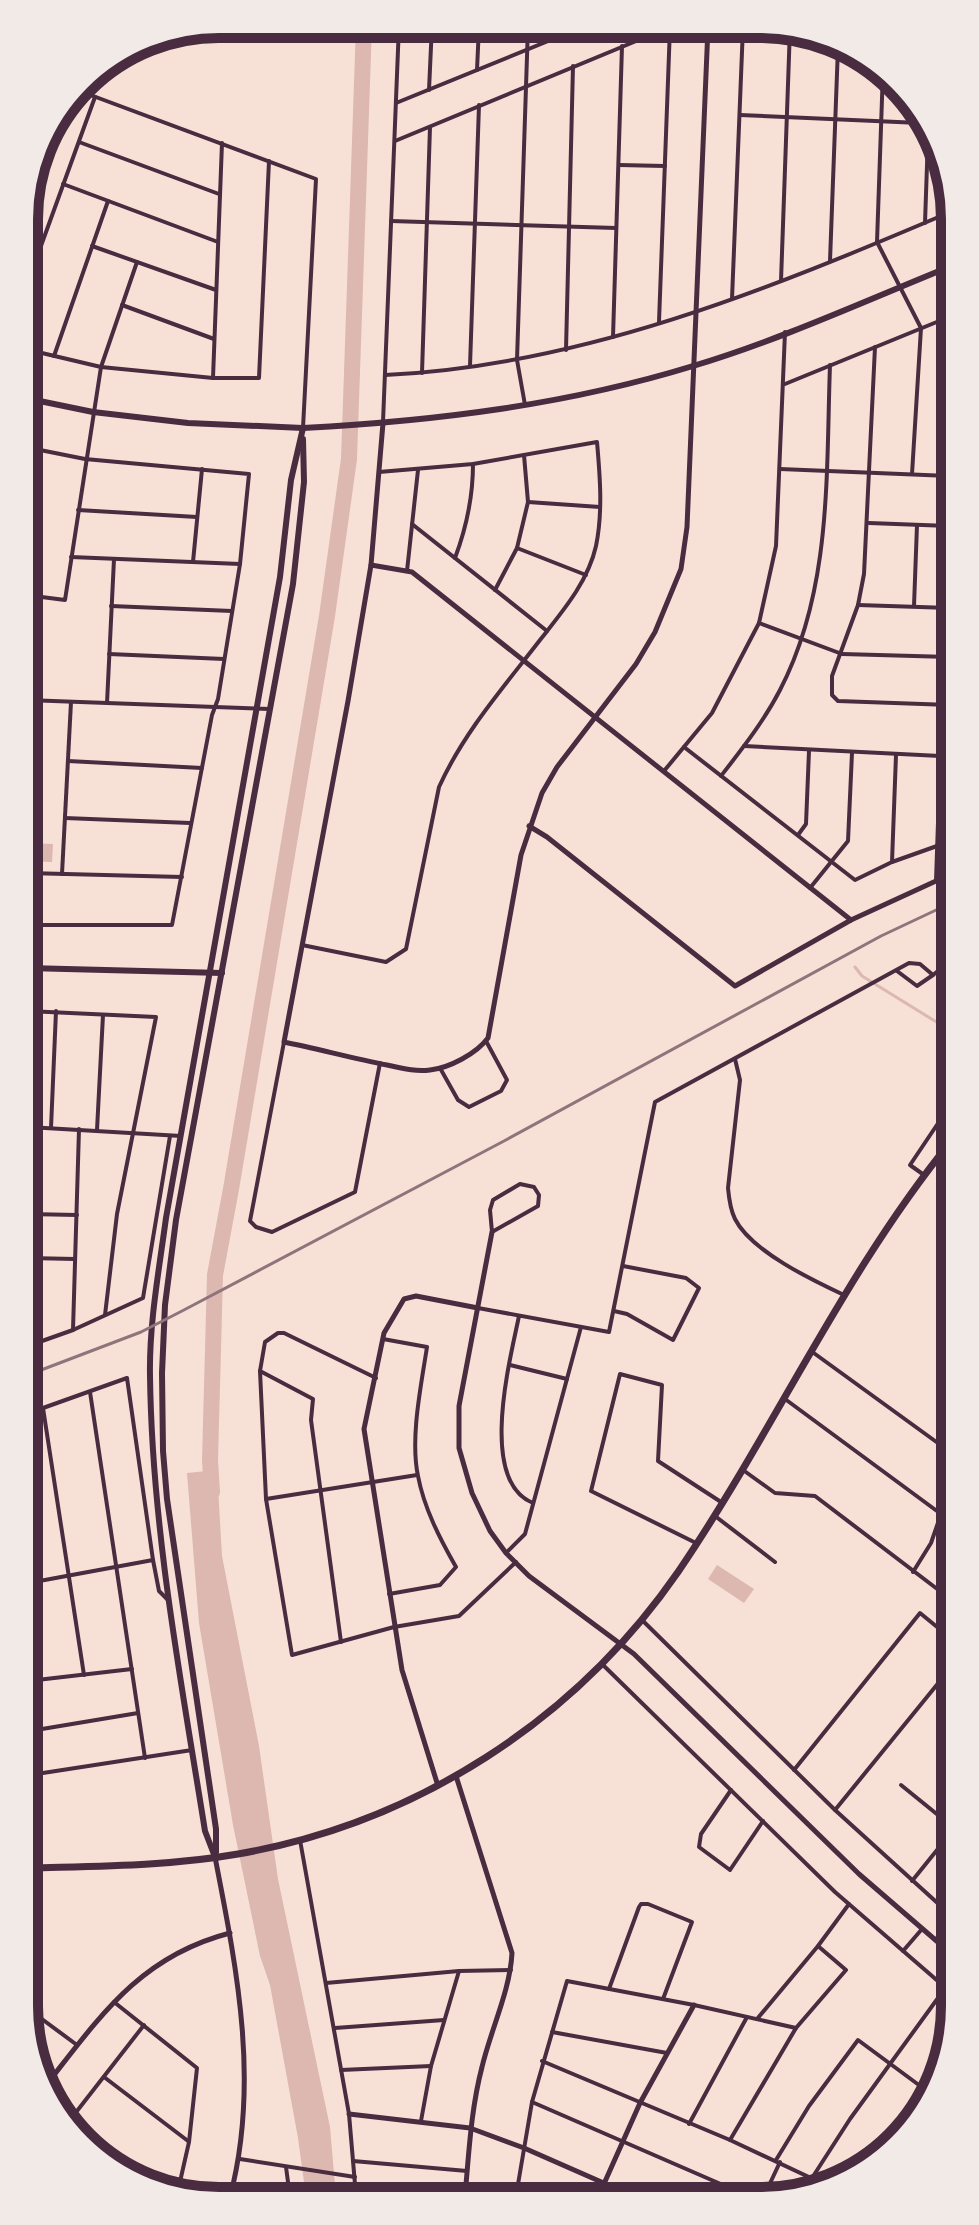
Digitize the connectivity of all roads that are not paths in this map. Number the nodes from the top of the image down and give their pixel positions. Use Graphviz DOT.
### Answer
graph roads {
  1 [pos="398,38"];
  2 [pos="431,38"];
  3 [pos="478,38"];
  4 [pos="528,38"];
  5 [pos="553,38"];
  6 [pos="642,38"];
  7 [pos="670,38"];
  8 [pos="708,38"];
  9 [pos="743,38"];
  10 [pos="790,40"];
  11 [pos="622,46"];
  12 [pos="527,50"];
  13 [pos="838,56"];
  14 [pos="573,66"];
  15 [pos="477,70"];
  16 [pos="526,85"];
  17 [pos="883,86"];
  18 [pos="429,90"];
  19 [pos="89,94"];
  20 [pos="95,97"];
  21 [pos="396,103"];
  22 [pos="479,105"];
  23 [pos="740,115"];
  24 [pos="787,118"];
  25 [pos="835,119"];
  26 [pos="882,121"];
  27 [pos="913,123"];
  28 [pos="430,127"];
  29 [pos="395,141"];
  30 [pos="79,142"];
  31 [pos="222,143"];
  32 [pos="928,150"];
  33 [pos="269,160"];
  34 [pos="618,165"];
  35 [pos="665,166"];
  36 [pos="63,184"];
  37 [pos="220,194"];
  38 [pos="108,201"];
  39 [pos="941,216"];
  40 [pos="391,221"];
  41 [pos="427,222"];
  42 [pos="925,223"];
  43 [pos="475,224"];
  44 [pos="521,225"];
  45 [pos="569,226"];
  46 [pos="616,228"];
  47 [pos="218,242"];
  48 [pos="877,242"];
  49 [pos="92,246"];
  50 [pos="38,254"];
  51 [pos="830,261"];
  52 [pos="137,262"];
  53 [pos="941,270"];
  54 [pos="781,281"];
  55 [pos="900,287"];
  56 [pos="216,290"];
  57 [pos="732,299"];
  58 [pos="122,305"];
  59 [pos="695,313"];
  60 [pos="941,320"];
  61 [pos="659,322"];
  62 [pos="921,328"];
  63 [pos="785,332"];
  64 [pos="613,337"];
  65 [pos="214,340"];
  66 [pos="875,347"];
  67 [pos="566,350"];
  68 [pos="38,352"];
  69 [pos="54,356"];
  70 [pos="517,360"];
  71 [pos="830,365"];
  72 [pos="470,366"];
  73 [pos="693,366"];
  74 [pos="101,367"];
  75 [pos="422,373"];
  76 [pos="385,375"];
  77 [pos="213,378"];
  78 [pos="785,384"];
  79 [pos="38,401"];
  80 [pos="525,405"];
  81 [pos="93,412"];
  82 [pos="383,423"];
  83 [pos="303,428"];
  84 [pos="38,450"];
  85 [pos="524,455"];
  86 [pos="85,459"];
  87 [pos="473,464"];
  88 [pos="202,469"];
  89 [pos="780,469"];
  90 [pos="418,470"];
  91 [pos="826,471"];
  92 [pos="379,472"];
  93 [pos="871,473"];
  94 [pos="912,474"];
  95 [pos="941,476"];
  96 [pos="528,502"];
  97 [pos="600,507"];
  98 [pos="78,510"];
  99 [pos="197,517"];
  100 [pos="869,523"];
  101 [pos="412,524"];
  102 [pos="917,525"];
  103 [pos="941,526"];
  104 [pos="517,548"];
  105 [pos="71,557"];
  106 [pos="455,558"];
  107 [pos="114,559"];
  108 [pos="193,562"];
  109 [pos="240,564"];
  110 [pos="371,565"];
  111 [pos="407,571"];
  112 [pos="586,575"];
  113 [pos="495,590"];
  114 [pos="38,597"];
  115 [pos="858,605"];
  116 [pos="111,606"];
  117 [pos="914,607"];
  118 [pos="941,608"];
  119 [pos="232,611"];
  120 [pos="759,623"];
  121 [pos="547,631"];
  122 [pos="801,638"];
  123 [pos="109,654"];
  124 [pos="842,654"];
  125 [pos="941,657"];
  126 [pos="224,659"];
  127 [pos="525,660"];
  128 [pos="38,701"];
  129 [pos="71,702"];
  130 [pos="107,703"];
  131 [pos="941,705"];
  132 [pos="215,707"];
  133 [pos="257,709"];
  134 [pos="270,709"];
  135 [pos="594,715"];
  136 [pos="941,730"];
  137 [pos="744,746"];
  138 [pos="684,747"];
  139 [pos="809,751"];
  140 [pos="852,753"];
  141 [pos="896,755"];
  142 [pos="940,756"];
  143 [pos="68,761"];
  144 [pos="202,768"];
  145 [pos="664,771"];
  146 [pos="721,776"];
  147 [pos="65,818"];
  148 [pos="192,824"];
  149 [pos="529,826"];
  150 [pos="798,835"];
  151 [pos="937,846"];
  152 [pos="832,861"];
  153 [pos="892,862"];
  154 [pos="38,873"];
  155 [pos="62,874"];
  156 [pos="182,877"];
  157 [pos="941,879"];
  158 [pos="936,881"];
  159 [pos="810,888"];
  160 [pos="851,920"];
  161 [pos="38,925"];
  162 [pos="302,945"];
  163 [pos="38,968"];
  164 [pos="941,970"];
  165 [pos="897,971"];
  166 [pos="210,972"];
  167 [pos="222,973"];
  168 [pos="933,975"];
  169 [pos="38,1011"];
  170 [pos="56,1011"];
  171 [pos="103,1015"];
  172 [pos="486,1041"];
  173 [pos="284,1042"];
  174 [pos="735,1059"];
  175 [pos="380,1063"];
  176 [pos="440,1068"];
  177 [pos="941,1119"];
  178 [pos="38,1127"];
  179 [pos="51,1128"];
  180 [pos="79,1129"];
  181 [pos="97,1130"];
  182 [pos="132,1133"];
  183 [pos="170,1136"];
  184 [pos="181,1136"];
  185 [pos="941,1154"];
  186 [pos="924,1175"];
  187 [pos="38,1214"];
  188 [pos="77,1215"];
  189 [pos="492,1232"];
  190 [pos="38,1258"];
  191 [pos="75,1259"];
  192 [pos="622,1266"];
  193 [pos="846,1295"];
  194 [pos="478,1308"];
  195 [pos="614,1311"];
  196 [pos="105,1315"];
  197 [pos="519,1316"];
  198 [pos="581,1327"];
  199 [pos="73,1330"];
  200 [pos="383,1339"];
  201 [pos="38,1342"];
  202 [pos="811,1351"];
  203 [pos="510,1365"];
  204 [pos="260,1371"];
  205 [pos="376,1378"];
  206 [pos="567,1379"];
  207 [pos="90,1392"];
  208 [pos="784,1398"];
  209 [pos="43,1408"];
  210 [pos="38,1410"];
  211 [pos="941,1445"];
  212 [pos="741,1469"];
  213 [pos="417,1475"];
  214 [pos="374,1483"];
  215 [pos="320,1491"];
  216 [pos="266,1499"];
  217 [pos="721,1502"];
  218 [pos="533,1503"];
  219 [pos="941,1514"];
  220 [pos="713,1515"];
  221 [pos="696,1543"];
  222 [pos="506,1553"];
  223 [pos="153,1560"];
  224 [pos="516,1562"];
  225 [pos="775,1562"];
  226 [pos="117,1565"];
  227 [pos="913,1572"];
  228 [pos="70,1576"];
  229 [pos="38,1581"];
  230 [pos="941,1593"];
  231 [pos="389,1594"];
  232 [pos="169,1601"];
  233 [pos="642,1620"];
  234 [pos="394,1627"];
  235 [pos="941,1630"];
  236 [pos="341,1643"];
  237 [pos="621,1643"];
  238 [pos="602,1664"];
  239 [pos="132,1669"];
  240 [pos="84,1675"];
  241 [pos="38,1680"];
  242 [pos="941,1680"];
  243 [pos="138,1713"];
  244 [pos="38,1730"];
  245 [pos="192,1750"];
  246 [pos="145,1758"];
  247 [pos="794,1770"];
  248 [pos="38,1774"];
  249 [pos="456,1776"];
  250 [pos="901,1785"];
  251 [pos="438,1786"];
  252 [pos="731,1790"];
  253 [pos="835,1810"];
  254 [pos="941,1817"];
  255 [pos="763,1821"];
  256 [pos="300,1840"];
  257 [pos="941,1844"];
  258 [pos="215,1857"];
  259 [pos="38,1868"];
  260 [pos="912,1881"];
  261 [pos="849,1904"];
  262 [pos="941,1907"];
  263 [pos="922,1929"];
  264 [pos="230,1933"];
  265 [pos="941,1933"];
  266 [pos="935,1940"];
  267 [pos="941,1945"];
  268 [pos="818,1946"];
  269 [pos="903,1951"];
  270 [pos="511,1970"];
  271 [pos="459,1971"];
  272 [pos="326,1983"];
  273 [pos="941,1983"];
  274 [pos="609,1989"];
  275 [pos="41,1991"];
  276 [pos="941,1994"];
  277 [pos="38,1996"];
  278 [pos="663,1999"];
  279 [pos="114,2002"];
  280 [pos="694,2005"];
  281 [pos="39,2014"];
  282 [pos="747,2017"];
  283 [pos="757,2019"];
  284 [pos="444,2020"];
  285 [pos="144,2025"];
  286 [pos="335,2028"];
  287 [pos="796,2028"];
  288 [pos="552,2032"];
  289 [pos="77,2045"];
  290 [pos="667,2053"];
  291 [pos="542,2061"];
  292 [pos="890,2064"];
  293 [pos="431,2066"];
  294 [pos="341,2070"];
  295 [pos="52,2077"];
  296 [pos="104,2077"];
  297 [pos="922,2087"];
  298 [pos="921,2088"];
  299 [pos="532,2102"];
  300 [pos="640,2103"];
  301 [pos="349,2114"];
  302 [pos="74,2115"];
  303 [pos="421,2121"];
  304 [pos="689,2124"];
  305 [pos="470,2128"];
  306 [pos="893,2129"];
  307 [pos="730,2140"];
  308 [pos="189,2142"];
  309 [pos="623,2142"];
  310 [pos="524,2148"];
  311 [pos="240,2159"];
  312 [pos="353,2161"];
  313 [pos="778,2161"];
  314 [pos="286,2167"];
  315 [pos="467,2171"];
  316 [pos="355,2177"];
  317 [pos="812,2178"];
  318 [pos="180,2183"];
  319 [pos="604,2184"];
  320 [pos="768,2186"];
  321 [pos="233,2187"];
  322 [pos="289,2187"];
  323 [pos="356,2187"];
  324 [pos="466,2187"];
  325 [pos="518,2187"];
  326 [pos="603,2187"];
  327 [pos="611,2187"];
  328 [pos="727,2187"];
  1 -- 21 [label="street"];
  2 -- 18 [label="street"];
  3 -- 15 [label="street"];
  4 -- 12 [label="street"];
  5 -- 12 [label="street"];
  6 -- 11 [label="street"];
  7 -- 35 [label="street"];
  8 -- 59 [label="street"];
  9 -- 23 [label="street"];
  10 -- 24 [label="street"];
  11 -- 14 [label="street"];
  11 -- 34 [label="street"];
  12 -- 15 [label="street"];
  12 -- 16 [label="street"];
  13 -- 25 [label="street"];
  14 -- 16 [label="street"];
  14 -- 45 [label="street"];
  15 -- 18 [label="street"];
  16 -- 22 [label="street"];
  16 -- 44 [label="street"];
  17 -- 26 [label="street"];
  18 -- 21 [label="street"];
  19 -- 20 [label="street"];
  20 -- 30 [label="street"];
  20 -- 31 [label="street"];
  21 -- 29 [label="street"];
  22 -- 28 [label="street"];
  22 -- 43 [label="street"];
  23 -- 24 [label="street"];
  23 -- 57 [label="street"];
  24 -- 25 [label="street"];
  24 -- 54 [label="street"];
  25 -- 26 [label="street"];
  25 -- 51 [label="street"];
  26 -- 27 [label="street"];
  26 -- 48 [label="street"];
  28 -- 29 [label="street"];
  28 -- 41 [label="street"];
  29 -- 40 [label="street"];
  30 -- 36 [label="street"];
  30 -- 37 [label="street"];
  31 -- 33 [label="street"];
  31 -- 37 [label="street"];
  32 -- 42 [label="street"];
  33 -- 77 [label="street"];
  33 -- 83 [label="street"];
  34 -- 35 [label="street"];
  34 -- 46 [label="street"];
  35 -- 61 [label="street"];
  36 -- 38 [label="street"];
  36 -- 50 [label="street"];
  37 -- 47 [label="street"];
  38 -- 47 [label="street"];
  38 -- 49 [label="street"];
  39 -- 42 [label="street"];
  40 -- 41 [label="street"];
  40 -- 76 [label="street"];
  41 -- 43 [label="street"];
  41 -- 75 [label="street"];
  42 -- 48 [label="street"];
  43 -- 44 [label="street"];
  43 -- 72 [label="street"];
  44 -- 45 [label="street"];
  44 -- 70 [label="street"];
  45 -- 46 [label="street"];
  45 -- 67 [label="street"];
  46 -- 64 [label="street"];
  47 -- 56 [label="street"];
  48 -- 51 [label="street"];
  48 -- 55 [label="street"];
  49 -- 52 [label="street"];
  49 -- 69 [label="street"];
  51 -- 54 [label="street"];
  52 -- 56 [label="street"];
  52 -- 58 [label="street"];
  53 -- 55 [label="main road"];
  54 -- 57 [label="street"];
  55 -- 62 [label="street"];
  55 -- 63 [label="main road"];
  56 -- 65 [label="street"];
  57 -- 59 [label="street"];
  58 -- 65 [label="street"];
  58 -- 74 [label="street"];
  59 -- 61 [label="street"];
  59 -- 73 [label="street"];
  60 -- 62 [label="street"];
  61 -- 64 [label="street"];
  62 -- 66 [label="street"];
  62 -- 94 [label="street"];
  63 -- 73 [label="main road"];
  63 -- 78 [label="street"];
  64 -- 67 [label="street"];
  65 -- 77 [label="street"];
  66 -- 71 [label="street"];
  66 -- 93 [label="street"];
  67 -- 70 [label="street"];
  68 -- 69 [label="street"];
  69 -- 74 [label="street"];
  70 -- 72 [label="street"];
  70 -- 80 [label="street"];
  71 -- 78 [label="street"];
  71 -- 91 [label="street"];
  72 -- 75 [label="street"];
  73 -- 80 [label="main road"];
  73 -- 135 [label="street"];
  74 -- 77 [label="street"];
  74 -- 81 [label="street"];
  75 -- 76 [label="street"];
  76 -- 82 [label="street"];
  78 -- 89 [label="street"];
  79 -- 81 [label="main road"];
  80 -- 82 [label="main road"];
  81 -- 83 [label="main road"];
  81 -- 86 [label="street"];
  82 -- 83 [label="main road"];
  82 -- 92 [label="street"];
  83 -- 133 [label="main road"];
  83 -- 134 [label="main road"];
  84 -- 86 [label="street"];
  85 -- 87 [label="street"];
  85 -- 96 [label="street"];
  85 -- 97 [label="street"];
  86 -- 88 [label="street"];
  86 -- 98 [label="street"];
  87 -- 90 [label="street"];
  87 -- 106 [label="street"];
  88 -- 99 [label="street"];
  88 -- 109 [label="street"];
  89 -- 91 [label="street"];
  89 -- 120 [label="street"];
  90 -- 92 [label="street"];
  90 -- 101 [label="street"];
  91 -- 93 [label="street"];
  91 -- 122 [label="street"];
  92 -- 110 [label="street"];
  93 -- 94 [label="street"];
  93 -- 100 [label="street"];
  94 -- 95 [label="street"];
  96 -- 97 [label="street"];
  96 -- 104 [label="street"];
  97 -- 112 [label="street"];
  98 -- 99 [label="street"];
  98 -- 105 [label="street"];
  99 -- 108 [label="street"];
  100 -- 102 [label="street"];
  100 -- 115 [label="street"];
  101 -- 106 [label="street"];
  101 -- 111 [label="street"];
  102 -- 103 [label="street"];
  102 -- 117 [label="street"];
  104 -- 112 [label="street"];
  104 -- 113 [label="street"];
  105 -- 107 [label="street"];
  105 -- 114 [label="street"];
  106 -- 113 [label="street"];
  107 -- 108 [label="street"];
  107 -- 116 [label="street"];
  108 -- 109 [label="street"];
  109 -- 119 [label="street"];
  110 -- 111 [label="street"];
  110 -- 162 [label="street"];
  111 -- 127 [label="street"];
  112 -- 121 [label="street"];
  113 -- 121 [label="street"];
  115 -- 117 [label="street"];
  115 -- 124 [label="street"];
  116 -- 119 [label="street"];
  116 -- 123 [label="street"];
  117 -- 118 [label="street"];
  119 -- 126 [label="street"];
  120 -- 122 [label="street"];
  120 -- 138 [label="street"];
  121 -- 127 [label="street"];
  122 -- 124 [label="street"];
  122 -- 137 [label="street"];
  123 -- 126 [label="street"];
  123 -- 130 [label="street"];
  124 -- 125 [label="street"];
  124 -- 131 [label="street"];
  126 -- 132 [label="street"];
  127 -- 135 [label="street"];
  127 -- 162 [label="street"];
  128 -- 129 [label="street"];
  129 -- 130 [label="street"];
  129 -- 143 [label="street"];
  130 -- 132 [label="street"];
  132 -- 133 [label="street"];
  132 -- 144 [label="street"];
  133 -- 134 [label="street"];
  133 -- 166 [label="main road"];
  134 -- 167 [label="main road"];
  135 -- 145 [label="street"];
  135 -- 149 [label="street"];
  136 -- 142 [label="street"];
  137 -- 139 [label="street"];
  137 -- 146 [label="street"];
  138 -- 145 [label="street"];
  138 -- 146 [label="street"];
  139 -- 140 [label="street"];
  139 -- 150 [label="street"];
  140 -- 141 [label="street"];
  140 -- 152 [label="street"];
  141 -- 142 [label="street"];
  141 -- 153 [label="street"];
  142 -- 151 [label="street"];
  143 -- 144 [label="street"];
  143 -- 147 [label="street"];
  144 -- 148 [label="street"];
  145 -- 159 [label="street"];
  146 -- 150 [label="street"];
  147 -- 148 [label="street"];
  147 -- 155 [label="street"];
  148 -- 156 [label="street"];
  149 -- 160 [label="street"];
  149 -- 172 [label="street"];
  150 -- 152 [label="street"];
  151 -- 153 [label="street"];
  151 -- 158 [label="street"];
  152 -- 153 [label="street"];
  152 -- 159 [label="street"];
  154 -- 155 [label="street"];
  155 -- 156 [label="street"];
  156 -- 161 [label="street"];
  157 -- 158 [label="street"];
  158 -- 160 [label="street"];
  159 -- 160 [label="street"];
  162 -- 173 [label="street"];
  163 -- 166 [label="main road"];
  164 -- 168 [label="street"];
  165 -- 168 [label="street"];
  165 -- 168 [label="street"];
  165 -- 174 [label="street"];
  166 -- 167 [label="main road"];
  166 -- 184 [label="main road"];
  167 -- 258 [label="main road"];
  169 -- 170 [label="street"];
  170 -- 171 [label="street"];
  170 -- 179 [label="street"];
  171 -- 181 [label="street"];
  171 -- 182 [label="street"];
  172 -- 176 [label="street"];
  172 -- 176 [label="street"];
  173 -- 175 [label="street"];
  173 -- 175 [label="street"];
  174 -- 192 [label="street"];
  174 -- 193 [label="street"];
  175 -- 176 [label="street"];
  177 -- 186 [label="street"];
  178 -- 179 [label="street"];
  179 -- 180 [label="street"];
  180 -- 181 [label="street"];
  180 -- 188 [label="street"];
  181 -- 182 [label="street"];
  182 -- 183 [label="street"];
  182 -- 196 [label="street"];
  183 -- 184 [label="street"];
  183 -- 196 [label="street"];
  184 -- 232 [label="main road"];
  185 -- 186 [label="highway"];
  186 -- 193 [label="highway"];
  187 -- 188 [label="street"];
  188 -- 191 [label="street"];
  189 -- 189 [label="street"];
  189 -- 194 [label="street"];
  190 -- 191 [label="street"];
  191 -- 199 [label="street"];
  192 -- 195 [label="street"];
  192 -- 195 [label="street"];
  193 -- 202 [label="highway"];
  194 -- 197 [label="street"];
  194 -- 200 [label="street"];
  194 -- 222 [label="street"];
  195 -- 198 [label="street"];
  196 -- 199 [label="street"];
  197 -- 198 [label="street"];
  197 -- 203 [label="street"];
  198 -- 206 [label="street"];
  199 -- 201 [label="street"];
  200 -- 205 [label="street"];
  200 -- 213 [label="street"];
  202 -- 208 [label="highway"];
  202 -- 211 [label="street"];
  203 -- 206 [label="street"];
  203 -- 218 [label="street"];
  204 -- 205 [label="street"];
  204 -- 215 [label="street"];
  204 -- 216 [label="street"];
  205 -- 214 [label="street"];
  206 -- 218 [label="street"];
  207 -- 209 [label="street"];
  207 -- 223 [label="street"];
  207 -- 226 [label="street"];
  208 -- 212 [label="highway"];
  208 -- 219 [label="street"];
  209 -- 210 [label="street"];
  209 -- 228 [label="street"];
  212 -- 217 [label="highway"];
  212 -- 227 [label="street"];
  213 -- 214 [label="street"];
  213 -- 231 [label="street"];
  214 -- 215 [label="street"];
  214 -- 231 [label="street"];
  215 -- 216 [label="street"];
  215 -- 236 [label="street"];
  216 -- 236 [label="street"];
  217 -- 220 [label="highway"];
  217 -- 221 [label="street"];
  218 -- 222 [label="street"];
  219 -- 227 [label="street"];
  220 -- 221 [label="highway"];
  220 -- 225 [label="street"];
  221 -- 233 [label="highway"];
  222 -- 224 [label="street"];
  223 -- 226 [label="street"];
  223 -- 232 [label="street"];
  224 -- 234 [label="street"];
  224 -- 237 [label="street"];
  226 -- 228 [label="street"];
  226 -- 239 [label="street"];
  227 -- 230 [label="street"];
  228 -- 229 [label="street"];
  228 -- 240 [label="street"];
  231 -- 234 [label="street"];
  232 -- 245 [label="main road"];
  233 -- 237 [label="highway"];
  233 -- 247 [label="street"];
  234 -- 236 [label="street"];
  234 -- 251 [label="street"];
  235 -- 247 [label="street"];
  237 -- 238 [label="highway"];
  237 -- 263 [label="street"];
  238 -- 249 [label="highway"];
  238 -- 252 [label="street"];
  239 -- 240 [label="street"];
  239 -- 243 [label="street"];
  240 -- 241 [label="street"];
  242 -- 253 [label="street"];
  243 -- 244 [label="street"];
  243 -- 246 [label="street"];
  245 -- 246 [label="street"];
  245 -- 258 [label="main road"];
  246 -- 248 [label="street"];
  247 -- 253 [label="street"];
  249 -- 251 [label="highway"];
  249 -- 270 [label="street"];
  250 -- 254 [label="street"];
  251 -- 256 [label="highway"];
  252 -- 255 [label="street"];
  252 -- 255 [label="street"];
  253 -- 260 [label="street"];
  255 -- 261 [label="street"];
  256 -- 258 [label="highway"];
  256 -- 272 [label="street"];
  257 -- 260 [label="street"];
  258 -- 259 [label="highway"];
  258 -- 264 [label="street"];
  260 -- 262 [label="street"];
  261 -- 268 [label="street"];
  261 -- 269 [label="street"];
  263 -- 266 [label="street"];
  263 -- 269 [label="street"];
  264 -- 279 [label="street"];
  264 -- 311 [label="street"];
  265 -- 266 [label="street"];
  266 -- 267 [label="street"];
  268 -- 283 [label="street"];
  268 -- 287 [label="street"];
  269 -- 273 [label="street"];
  270 -- 271 [label="street"];
  270 -- 305 [label="street"];
  271 -- 272 [label="street"];
  271 -- 284 [label="street"];
  272 -- 286 [label="street"];
  274 -- 278 [label="street"];
  274 -- 278 [label="street"];
  274 -- 288 [label="street"];
  275 -- 277 [label="street"];
  276 -- 292 [label="street"];
  278 -- 280 [label="street"];
  279 -- 285 [label="street"];
  279 -- 289 [label="street"];
  280 -- 282 [label="street"];
  280 -- 290 [label="street"];
  281 -- 289 [label="street"];
  282 -- 283 [label="street"];
  282 -- 304 [label="street"];
  283 -- 287 [label="street"];
  284 -- 286 [label="street"];
  284 -- 293 [label="street"];
  285 -- 296 [label="street"];
  285 -- 308 [label="street"];
  286 -- 294 [label="street"];
  287 -- 307 [label="street"];
  288 -- 290 [label="street"];
  288 -- 291 [label="street"];
  289 -- 295 [label="street"];
  290 -- 300 [label="street"];
  291 -- 299 [label="street"];
  291 -- 300 [label="street"];
  292 -- 297 [label="street"];
  292 -- 313 [label="street"];
  292 -- 317 [label="street"];
  293 -- 294 [label="street"];
  293 -- 303 [label="street"];
  294 -- 301 [label="street"];
  296 -- 302 [label="street"];
  296 -- 308 [label="street"];
  298 -- 306 [label="street"];
  299 -- 309 [label="street"];
  299 -- 310 [label="street"];
  300 -- 304 [label="street"];
  300 -- 309 [label="street"];
  301 -- 303 [label="street"];
  301 -- 312 [label="street"];
  303 -- 305 [label="street"];
  304 -- 307 [label="street"];
  305 -- 310 [label="street"];
  305 -- 315 [label="street"];
  307 -- 313 [label="street"];
  308 -- 318 [label="street"];
  309 -- 319 [label="street"];
  309 -- 328 [label="street"];
  310 -- 319 [label="street"];
  310 -- 325 [label="street"];
  311 -- 314 [label="street"];
  311 -- 321 [label="street"];
  312 -- 315 [label="street"];
  312 -- 316 [label="street"];
  313 -- 317 [label="street"];
  313 -- 320 [label="street"];
  314 -- 316 [label="street"];
  314 -- 322 [label="street"];
  315 -- 324 [label="street"];
  316 -- 323 [label="street"];
  319 -- 326 [label="street"];
  319 -- 327 [label="street"];
}
